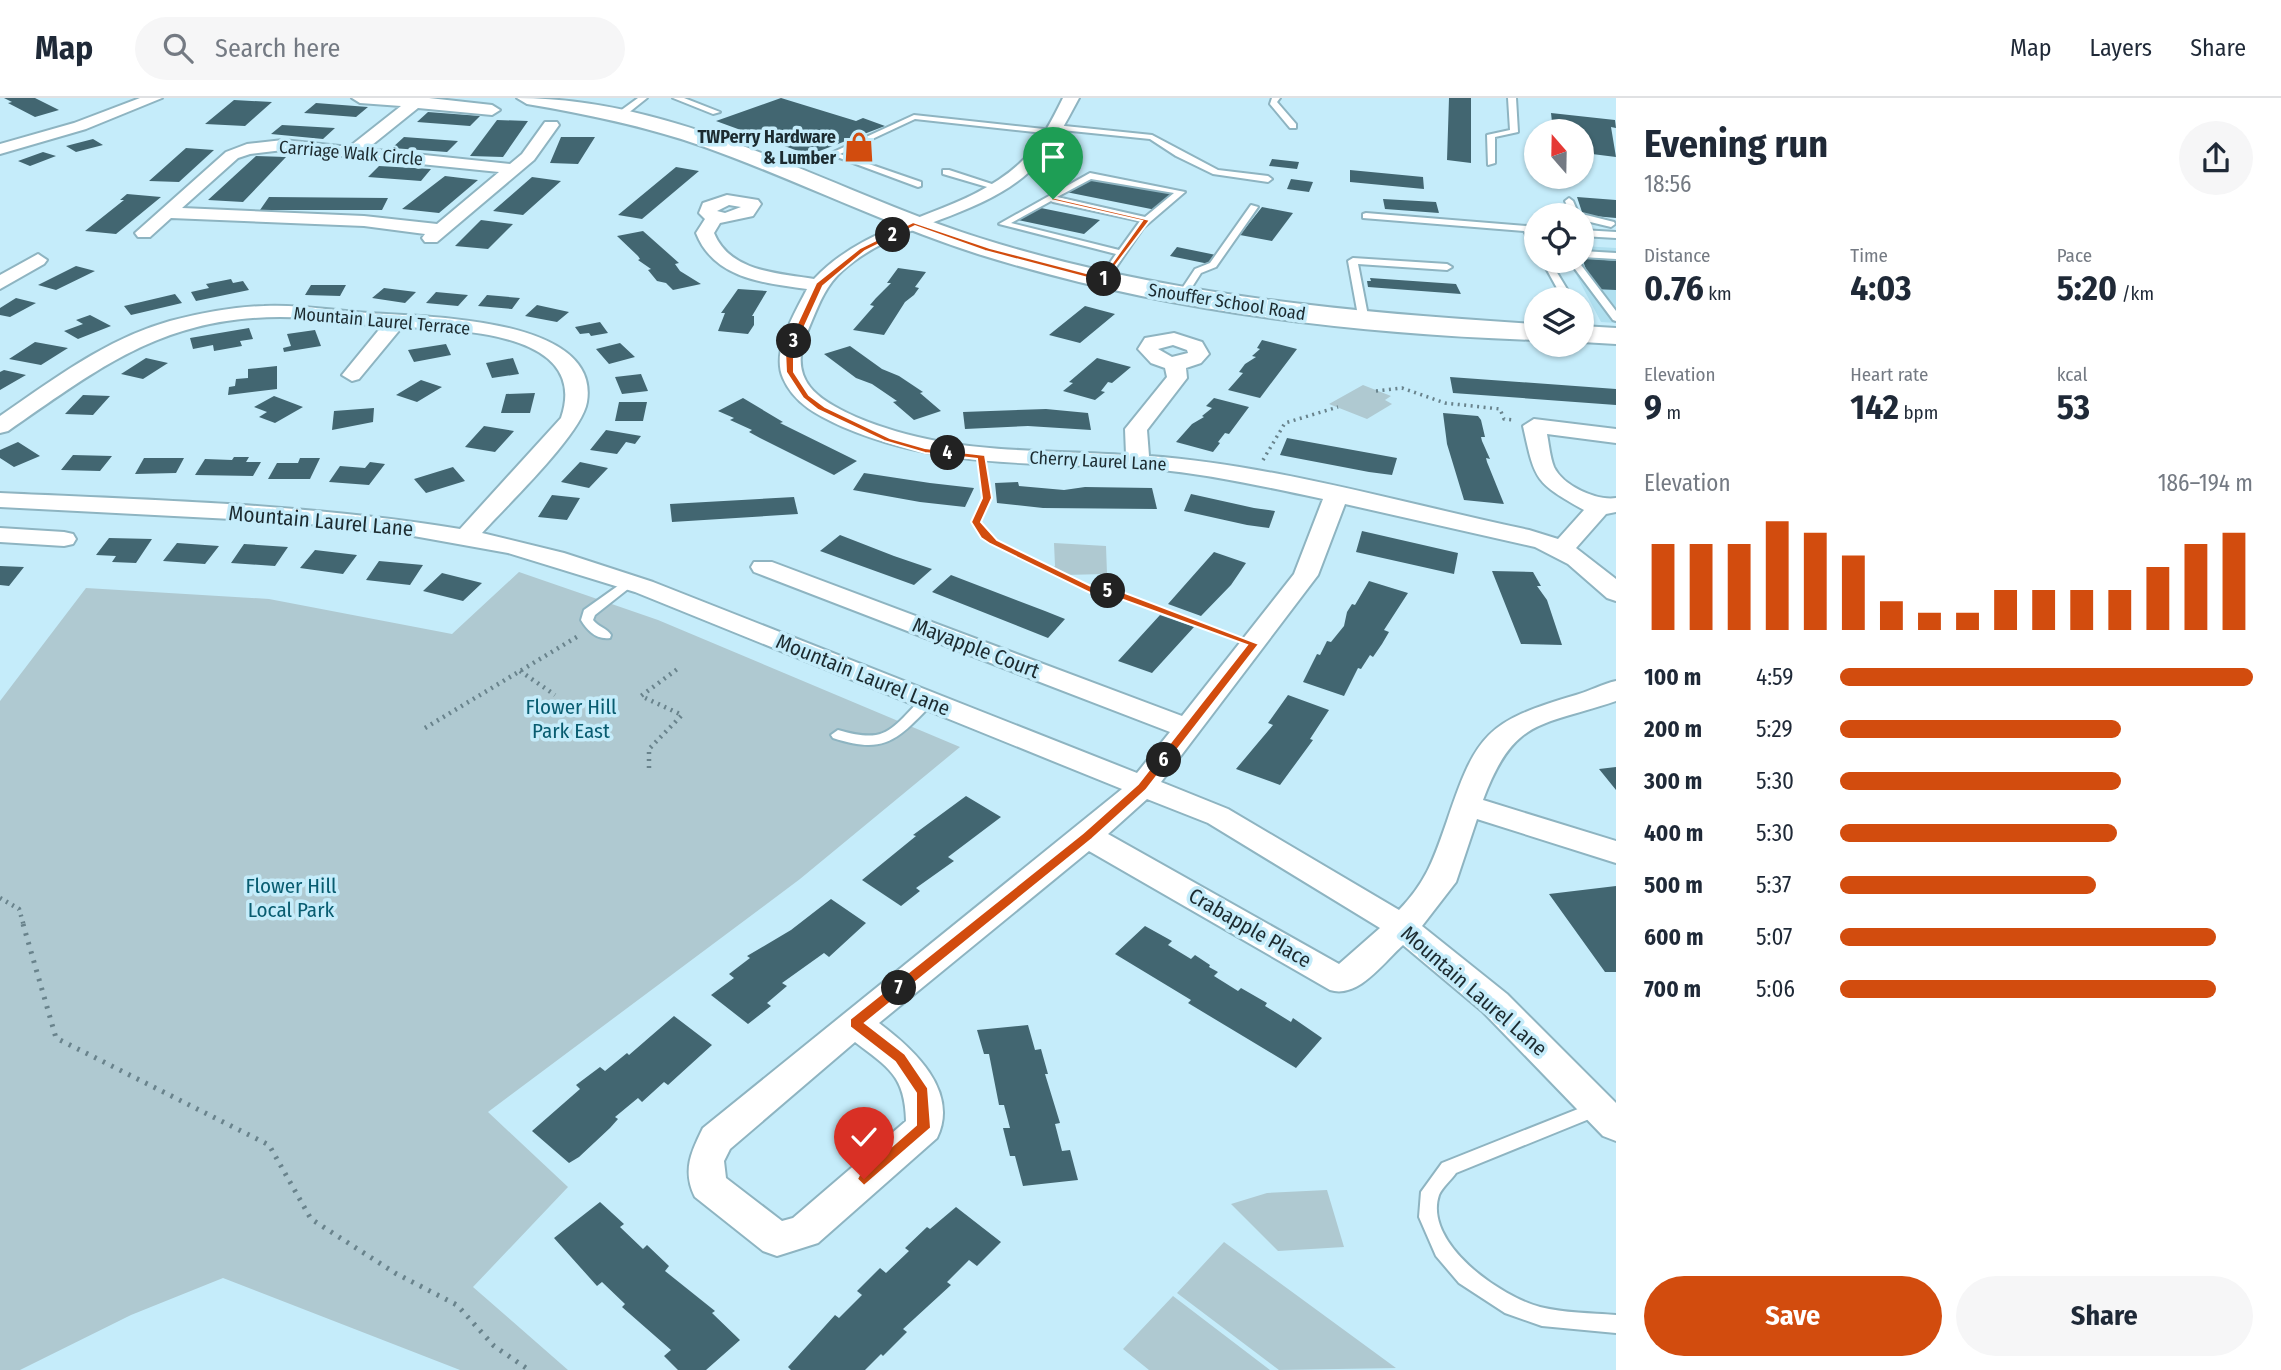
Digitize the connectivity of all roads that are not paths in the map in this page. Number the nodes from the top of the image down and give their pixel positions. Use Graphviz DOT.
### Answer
graph roads {
  1 [pos="154,98"];
  2 [pos="360,98"];
  3 [pos="527,98"];
  4 [pos="643,98"];
  5 [pos="677,98"];
  6 [pos="1071,98"];
  7 [pos="1276,98"];
  8 [pos="1512,98"];
  9 [pos="410,100"];
  10 [pos="99,103"];
  11 [pos="492,110"];
  12 [pos="122,111"];
  13 [pos="716,112"];
  14 [pos="619,116"];
  15 [pos="551,125"];
  16 [pos="1293,126"];
  17 [pos="1054,130"];
  18 [pos="0,149"];
  19 [pos="345,151"];
  20 [pos="1491,163"];
  21 [pos="515,169"];
  22 [pos="946,172"];
  23 [pos="1268,179"];
  24 [pos="918,184"];
  25 [pos="997,187"];
  26 [pos="1053,199"];
  27 [pos="1254,206"];
  28 [pos="168,212"];
  29 [pos="715,216"];
  30 [pos="1366,216"];
  31 [pos="1594,219"];
  32 [pos="1146,220"];
  33 [pos="915,224"];
  34 [pos="1613,225"];
  35 [pos="1524,229"];
  36 [pos="144,233"];
  37 [pos="1594,234"];
  38 [pos="1615,235"];
  39 [pos="1121,253"];
  40 [pos="1594,255"];
  41 [pos="1616,256"];
  42 [pos="37,260"];
  43 [pos="1447,267"];
  44 [pos="1582,273"];
  45 [pos="1103,280"];
  46 [pos="0,283"];
  47 [pos="819,285"];
  48 [pos="1182,296"];
  49 [pos="1616,317"];
  50 [pos="1364,321"];
  51 [pos="396,322"];
  52 [pos="1524,331"];
  53 [pos="1175,362"];
  54 [pos="352,375"];
  55 [pos="0,426"];
  56 [pos="1616,436"];
  57 [pos="1138,460"];
  58 [pos="1336,496"];
  59 [pos="0,499"];
  60 [pos="1607,507"];
  61 [pos="0,535"];
  62 [pos="466,537"];
  63 [pos="64,539"];
  64 [pos="1563,548"];
  65 [pos="763,567"];
  66 [pos="629,582"];
  67 [pos="1616,593"];
  68 [pos="605,635"];
  69 [pos="1616,689"];
  70 [pos="927,701"];
  71 [pos="1189,729"];
  72 [pos="838,734"];
  73 [pos="1142,787"];
  74 [pos="1468,806"];
  75 [pos="1087,836"];
  76 [pos="1616,852"];
  77 [pos="1401,926"];
  78 [pos="855,1023"];
  79 [pos="1608,1116"];
  80 [pos="1616,1324"];
  1 -- 12 [label="street"];
  2 -- 9 [label="street"];
  3 -- 14 [label="main road, Snouffer School Road"];
  4 -- 14 [label="lane"];
  5 -- 13 [label="lane"];
  6 -- 17 [label="street, Cherry Laurel Lane"];
  7 -- 16 [label="lane"];
  8 -- 20 [label="lane"];
  9 -- 11 [label="street"];
  9 -- 19 [label="street"];
  10 -- 12 [label="street"];
  12 -- 18 [label="street"];
  14 -- 33 [label="main road, Snouffer School Road"];
  15 -- 21 [label="street"];
  17 -- 23 [label="lane"];
  17 -- 24 [label="lane"];
  17 -- 25 [label="street, Cherry Laurel Lane"];
  19 -- 21 [label="street, Carriage Walk Circle"];
  19 -- 28 [label="street, Carriage Walk Circle"];
  21 -- 28 [label="street"];
  22 -- 25 [label="lane"];
  25 -- 33 [label="street, Cherry Laurel Lane"];
  26 -- 32 [label="lane"];
  26 -- 32 [label="lane"];
  26 -- 39 [label="lane"];
  27 -- 48 [label="lane"];
  28 -- 36 [label="street, Carriage Walk Circle"];
  29 -- 47 [label="street"];
  30 -- 35 [label="lane"];
  31 -- 34 [label="lane"];
  32 -- 39 [label="lane"];
  33 -- 45 [label="main road, Snouffer School Road"];
  33 -- 47 [label="street, Cherry Laurel Lane"];
  34 -- 38 [label="lane"];
  37 -- 38 [label="lane"];
  39 -- 45 [label="lane"];
  40 -- 41 [label="lane"];
  42 -- 46 [label="street"];
  43 -- 50 [label="lane"];
  44 -- 49 [label="lane"];
  45 -- 48 [label="main road, Snouffer School Road"];
  47 -- 57 [label="street, Cherry Laurel Lane"];
  48 -- 50 [label="main road, Snouffer School Road"];
  50 -- 52 [label="main road, Snouffer School Road"];
  51 -- 54 [label="street"];
  51 -- 55 [label="street, Mountain Laurel Terrace"];
  51 -- 62 [label="street, Mountain Laurel Terrace"];
  53 -- 57 [label="street"];
  56 -- 60 [label="street"];
  57 -- 58 [label="street, Cherry Laurel Lane"];
  58 -- 64 [label="street, Cherry Laurel Lane"];
  58 -- 71 [label="street"];
  59 -- 62 [label="street, Mountain Laurel Lane"];
  60 -- 64 [label="street"];
  61 -- 63 [label="street"];
  62 -- 66 [label="street, Mountain Laurel Lane"];
  64 -- 67 [label="street, Cherry Laurel Lane"];
  65 -- 71 [label="street, Mayapple Court"];
  66 -- 68 [label="lane"];
  66 -- 70 [label="street, Mountain Laurel Lane"];
  69 -- 74 [label="street"];
  70 -- 72 [label="lane"];
  70 -- 73 [label="street, Mountain Laurel Lane"];
  71 -- 73 [label="street"];
  73 -- 75 [label="street"];
  73 -- 77 [label="street, Mountain Laurel Lane"];
  74 -- 76 [label="street"];
  74 -- 77 [label="street"];
  75 -- 77 [label="street, Crabapple Place"];
  75 -- 78 [label="street"];
  77 -- 79 [label="street, Mountain Laurel Lane"];
  78 -- 78 [label="street"];
  79 -- 80 [label="lane"];
}
